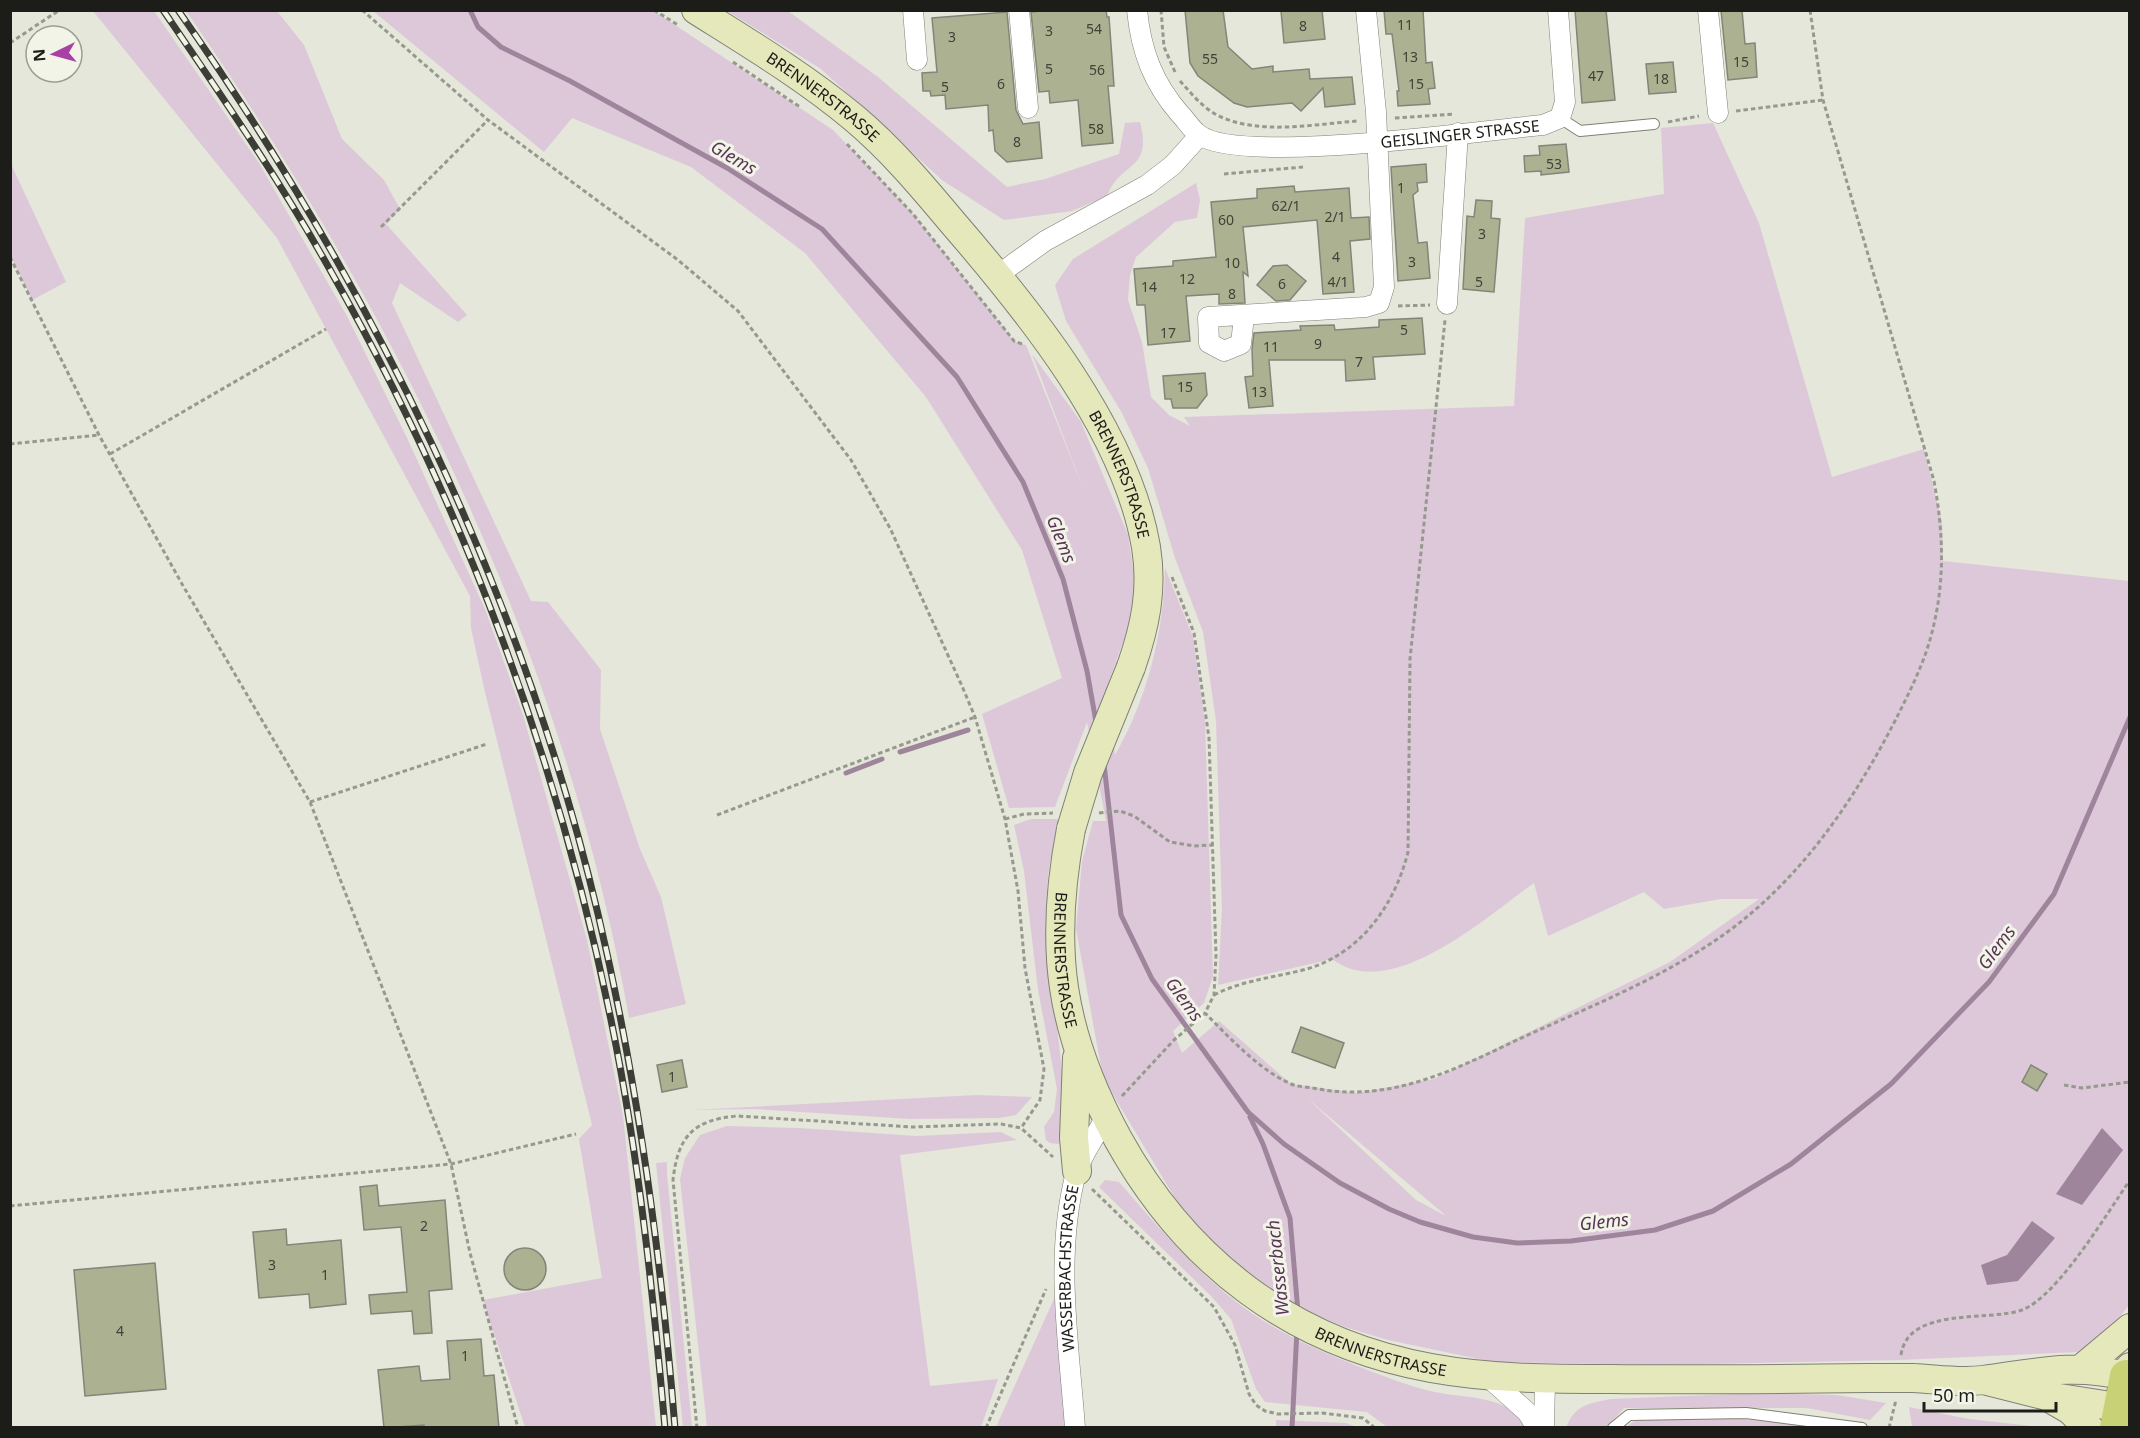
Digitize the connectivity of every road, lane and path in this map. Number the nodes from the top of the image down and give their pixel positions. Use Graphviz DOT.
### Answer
graph roads {
  1 [pos="362,10"];
  2 [pos="654,10"];
  3 [pos="913,10"];
  4 [pos="1019,10"];
  5 [pos="1137,10"];
  6 [pos="1161,10"];
  7 [pos="1366,10"];
  8 [pos="1558,10"];
  9 [pos="1708,10"];
  10 [pos="1810,10"];
  11 [pos="58,11"];
  12 [pos="691,20"];
  13 [pos="10,43"];
  14 [pos="725,57"];
  15 [pos="917,60"];
  16 [pos="1823,100"];
  17 [pos="1028,108"];
  18 [pos="804,110"];
  19 [pos="1718,113"];
  20 [pos="1464,114"];
  21 [pos="1393,118"];
  22 [pos="1560,118"];
  23 [pos="488,120"];
  24 [pos="1369,120"];
  25 [pos="1654,124"];
  26 [pos="1458,133"];
  27 [pos="1199,136"];
  28 [pos="841,138"];
  29 [pos="1377,141"];
  30 [pos="381,227"];
  31 [pos="10,257"];
  32 [pos="998,274"];
  33 [pos="1379,303"];
  34 [pos="1447,304"];
  35 [pos="1244,316"];
  36 [pos="326,328"];
  37 [pos="1044,335"];
  38 [pos="99,435"];
  39 [pos="10,444"];
  40 [pos="110,454"];
  41 [pos="975,717"];
  42 [pos="487,744"];
  43 [pos="310,802"];
  44 [pos="1101,813"];
  45 [pos="717,815"];
  46 [pos="1214,995"];
  47 [pos="1205,1013"];
  48 [pos="1078,1050"];
  49 [pos="2130,1082"];
  50 [pos="2064,1085"];
  51 [pos="1106,1117"];
  52 [pos="1021,1128"];
  53 [pos="576,1134"];
  54 [pos="452,1164"];
  55 [pos="1077,1171"];
  56 [pos="2130,1180"];
  57 [pos="10,1206"];
  58 [pos="1063,1262"];
  59 [pos="2130,1328"];
  60 [pos="2081,1369"];
  61 [pos="2128,1373"];
  62 [pos="1486,1375"];
  63 [pos="1903,1377"];
  64 [pos="1545,1379"];
  65 [pos="1982,1380"];
  66 [pos="2047,1396"];
  67 [pos="2122,1414"];
  68 [pos="518,1428"];
  69 [pos="697,1428"];
  70 [pos="986,1428"];
  71 [pos="1075,1428"];
  72 [pos="1375,1428"];
  73 [pos="1538,1428"];
  74 [pos="1544,1428"];
  75 [pos="1613,1428"];
  76 [pos="1862,1428"];
  77 [pos="1889,1428"];
  78 [pos="2089,1428"];
  1 -- 23 [label="path"];
  2 -- 12 [label="path"];
  3 -- 15 [label="street"];
  4 -- 17 [label="street"];
  5 -- 27 [label="street"];
  6 -- 24 [label="path"];
  7 -- 29 [label="street"];
  8 -- 22 [label="street"];
  9 -- 19 [label="street"];
  10 -- 16 [label="path"];
  11 -- 13 [label="path"];
  12 -- 32 [label="main road, BRENNERSTRASSE"];
  14 -- 18 [label="path"];
  16 -- 19 [label="path"];
  16 -- 47 [label="path"];
  19 -- 25 [label="path"];
  20 -- 21 [label="path"];
  22 -- 25 [label="lane, GEISLINGER STRASSE"];
  22 -- 26 [label="street, GEISLINGER STRASSE"];
  23 -- 30 [label="path"];
  23 -- 41 [label="path"];
  26 -- 29 [label="street, GEISLINGER STRASSE"];
  26 -- 34 [label="street"];
  27 -- 29 [label="street, GEISLINGER STRASSE"];
  27 -- 32 [label="street"];
  28 -- 37 [label="path"];
  29 -- 33 [label="street"];
  31 -- 38 [label="path"];
  32 -- 37 [label="main road, BRENNERSTRASSE"];
  33 -- 34 [label="path"];
  33 -- 35 [label="street"];
  34 -- 46 [label="path"];
  36 -- 40 [label="path"];
  37 -- 48 [label="main road, BRENNERSTRASSE, bridge"];
  38 -- 39 [label="path"];
  38 -- 40 [label="path"];
  40 -- 43 [label="path"];
  41 -- 45 [label="path"];
  41 -- 52 [label="path"];
  42 -- 43 [label="path"];
  43 -- 54 [label="path"];
  44 -- 46 [label="path"];
  46 -- 47 [label="path"];
  47 -- 51 [label="path"];
  48 -- 51 [label="main road, BRENNERSTRASSE"];
  48 -- 55 [label="main road"];
  49 -- 50 [label="path"];
  51 -- 55 [label="street, WASSERBACHSTRASSE"];
  51 -- 62 [label="main road, BRENNERSTRASSE"];
  52 -- 55 [label="path"];
  52 -- 69 [label="path"];
  53 -- 54 [label="path"];
  54 -- 57 [label="path"];
  54 -- 68 [label="path"];
  55 -- 58 [label="street, WASSERBACHSTRASSE"];
  55 -- 72 [label="path"];
  56 -- 63 [label="path"];
  58 -- 70 [label="path"];
  58 -- 71 [label="street, WASSERBACHSTRASSE"];
  59 -- 60 [label="main road"];
  60 -- 61 [label="main road, BRENNERSTRASSE"];
  60 -- 65 [label="main road, BRENNERSTRASSE"];
  61 -- 67 [label="main road"];
  62 -- 64 [label="main road, BRENNERSTRASSE"];
  62 -- 73 [label="street"];
  63 -- 64 [label="main road, BRENNERSTRASSE, bridge"];
  63 -- 65 [label="main road, BRENNERSTRASSE"];
  63 -- 77 [label="path"];
  64 -- 74 [label="street"];
  65 -- 66 [label="main road, BRENNERSTRASSE"];
  66 -- 67 [label="main road, BRENNERSTRASSE"];
  66 -- 78 [label="main road"];
  75 -- 76 [label="lane"];
}
